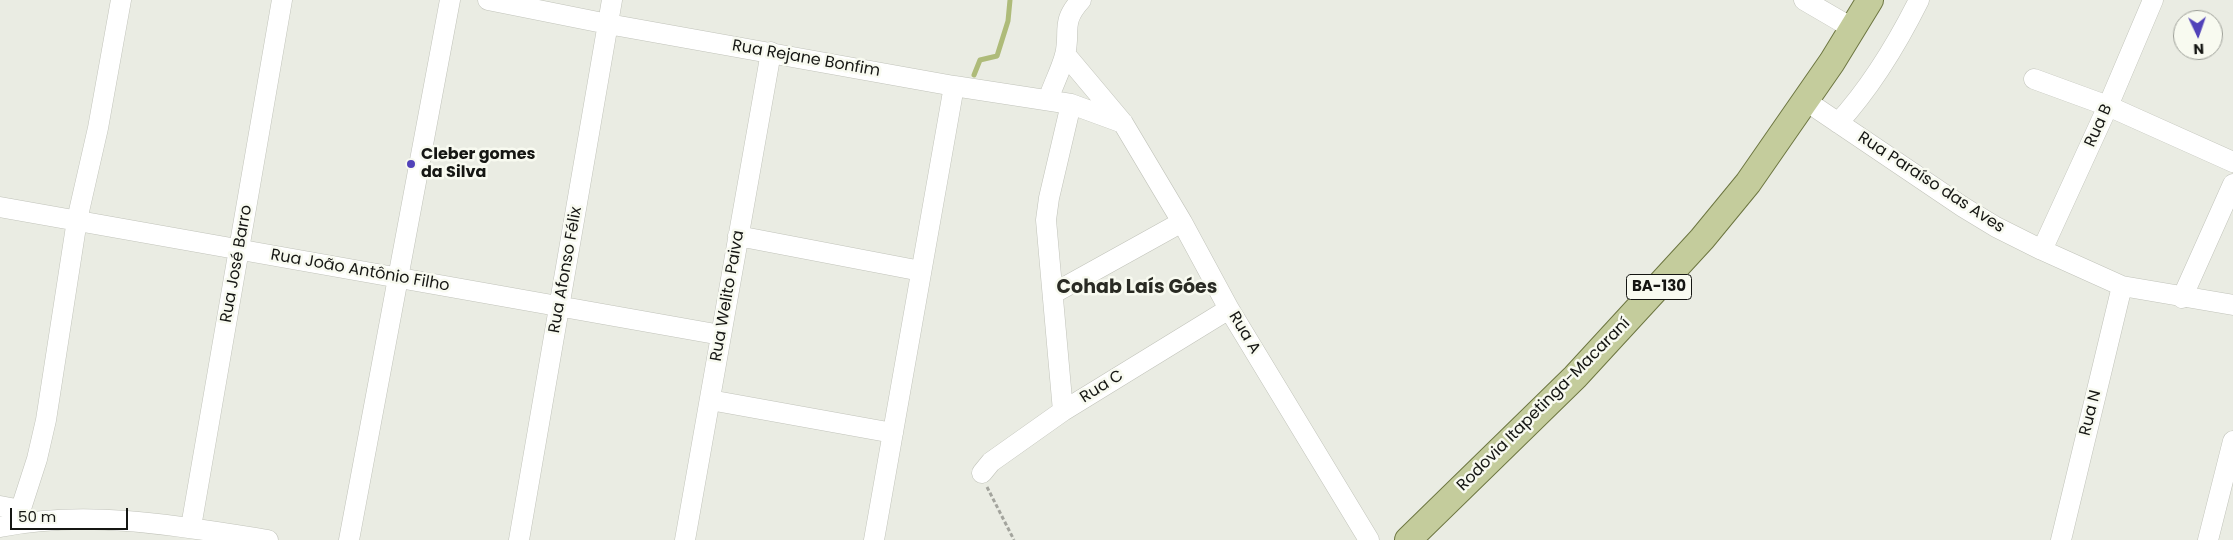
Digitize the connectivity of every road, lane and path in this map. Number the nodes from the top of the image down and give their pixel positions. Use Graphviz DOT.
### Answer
graph roads {
  1 [pos="121,0"];
  2 [pos="282,0"];
  3 [pos="450,0"];
  4 [pos="488,0"];
  5 [pos="612,0"];
  6 [pos="1081,0"];
  7 [pos="1804,0"];
  8 [pos="1870,0"];
  9 [pos="1919,0"];
  10 [pos="2153,0"];
  11 [pos="608,24"];
  12 [pos="1852,28"];
  13 [pos="770,52"];
  14 [pos="1065,54"];
  15 [pos="2034,79"];
  16 [pos="954,86"];
  17 [pos="1048,100"];
  18 [pos="1806,101"];
  19 [pos="1071,104"];
  20 [pos="2108,106"];
  21 [pos="1122,123"];
  22 [pos="1838,123"];
  23 [pos="2233,162"];
  24 [pos="2233,184"];
  25 [pos="0,207"];
  26 [pos="77,220"];
  27 [pos="1182,222"];
  28 [pos="738,236"];
  29 [pos="239,249"];
  30 [pos="2042,250"];
  31 [pos="922,271"];
  32 [pos="398,278"];
  33 [pos="2122,286"];
  34 [pos="1054,293"];
  35 [pos="2182,298"];
  36 [pos="2233,305"];
  37 [pos="560,306"];
  38 [pos="1229,309"];
  39 [pos="721,335"];
  40 [pos="710,400"];
  41 [pos="1063,411"];
  42 [pos="893,433"];
  43 [pos="2233,441"];
  44 [pos="982,473"];
  45 [pos="0,506"];
  46 [pos="12,520"];
  47 [pos="191,527"];
  48 [pos="268,540"];
  49 [pos="349,540"];
  50 [pos="519,540"];
  51 [pos="685,540"];
  52 [pos="874,540"];
  53 [pos="1014,540"];
  54 [pos="1369,540"];
  55 [pos="1408,540"];
  56 [pos="2061,540"];
  57 [pos="2208,540"];
  1 -- 26 [label="street"];
  2 -- 29 [label="street, Rua José Barro"];
  3 -- 32 [label="street"];
  4 -- 11 [label="street, Rua Rejane Bonfim"];
  5 -- 11 [label="street, Rua Afonso Félix"];
  6 -- 14 [label="street"];
  7 -- 12 [label="street"];
  8 -- 12 [label="main road, Rodovia Itapetinga-Macaraní / BA-130"];
  9 -- 22 [label="street"];
  10 -- 20 [label="street, Rua B"];
  11 -- 13 [label="street, Rua Rejane Bonfim"];
  11 -- 37 [label="street, Rua Afonso Félix"];
  12 -- 18 [label="main road, Rodovia Itapetinga-Macaraní / BA-130"];
  13 -- 16 [label="street, Rua Rejane Bonfim"];
  13 -- 28 [label="street, Rua Welito Paiva"];
  14 -- 17 [label="street"];
  14 -- 21 [label="street, Rua A"];
  15 -- 20 [label="street"];
  16 -- 17 [label="street, Rua Rejane Bonfim"];
  16 -- 31 [label="street"];
  17 -- 19 [label="street, Rua Rejane Bonfim"];
  18 -- 22 [label="street, Rua Paraíso das Aves"];
  18 -- 55 [label="main road, Rodovia Itapetinga-Macaraní / BA-130"];
  19 -- 21 [label="street, Rua Rejane Bonfim"];
  19 -- 34 [label="street"];
  20 -- 23 [label="street"];
  20 -- 30 [label="street, Rua B"];
  21 -- 27 [label="street, Rua A"];
  22 -- 30 [label="street, Rua Paraíso das Aves"];
  24 -- 35 [label="street"];
  25 -- 26 [label="street, Rua João Antônio Filho"];
  26 -- 29 [label="street, Rua João Antônio Filho"];
  26 -- 46 [label="street"];
  27 -- 34 [label="street"];
  27 -- 38 [label="street, Rua A"];
  28 -- 31 [label="street"];
  28 -- 39 [label="street, Rua Welito Paiva"];
  29 -- 32 [label="street, Rua João Antônio Filho"];
  29 -- 47 [label="street, Rua José Barro"];
  30 -- 33 [label="street, Rua Paraíso das Aves"];
  31 -- 42 [label="street"];
  32 -- 37 [label="street, Rua João Antônio Filho"];
  32 -- 49 [label="street"];
  33 -- 35 [label="street, Rua Paraíso das Aves"];
  33 -- 56 [label="street, Rua N"];
  34 -- 41 [label="street"];
  35 -- 36 [label="street, Rua Paraíso das Aves"];
  37 -- 39 [label="street, Rua João Antônio Filho"];
  37 -- 50 [label="street, Rua Afonso Félix"];
  38 -- 41 [label="street, Rua C"];
  38 -- 54 [label="street, Rua A"];
  39 -- 40 [label="street, Rua Welito Paiva"];
  40 -- 42 [label="street"];
  40 -- 51 [label="street, Rua Welito Paiva"];
  41 -- 44 [label="street, Rua C"];
  42 -- 52 [label="street"];
  43 -- 57 [label="street"];
  44 -- 53 [label="path"];
  45 -- 46 [label="street"];
  46 -- 47 [label="street"];
  47 -- 48 [label="street"];
}
